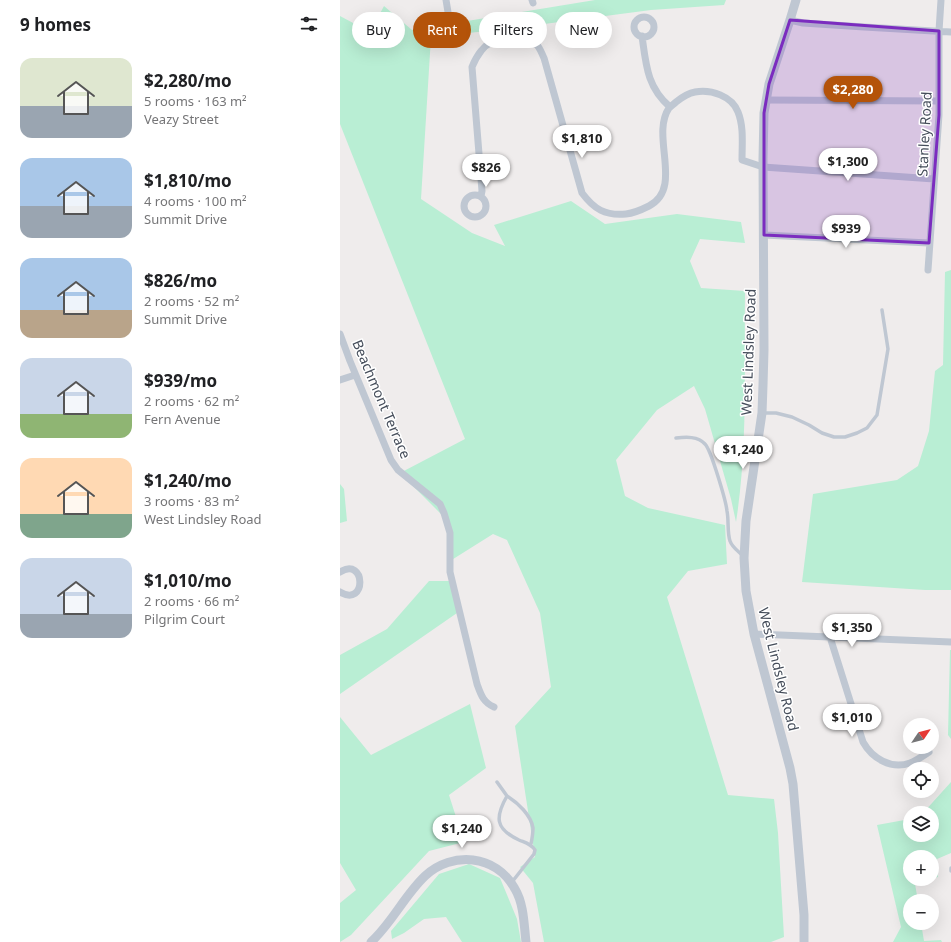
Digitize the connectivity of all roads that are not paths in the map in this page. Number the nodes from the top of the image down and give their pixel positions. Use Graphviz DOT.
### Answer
graph roads {
  1 [pos="446,0"];
  2 [pos="796,0"];
  3 [pos="941,0"];
  4 [pos="448,12"];
  5 [pos="790,20"];
  6 [pos="939,31"];
  7 [pos="951,32"];
  8 [pos="642,36"];
  9 [pos="766,100"];
  10 [pos="940,101"];
  11 [pos="670,107"];
  12 [pos="763,167"];
  13 [pos="934,178"];
  14 [pos="481,196"];
  15 [pos="764,235"];
  16 [pos="929,243"];
  17 [pos="928,270"];
  18 [pos="882,310"];
  19 [pos="340,334"];
  20 [pos="355,375"];
  21 [pos="340,380"];
  22 [pos="762,413"];
  23 [pos="676,438"];
  24 [pos="744,558"];
  25 [pos="340,572"];
  26 [pos="340,592"];
  27 [pos="754,634"];
  28 [pos="830,637"];
  29 [pos="951,642"];
  30 [pos="494,707"];
  31 [pos="925,754"];
  32 [pos="497,782"];
  33 [pos="507,796"];
  34 [pos="531,844"];
  35 [pos="512,883"];
  36 [pos="371,942"];
  37 [pos="526,942"];
  38 [pos="804,942"];
  1 -- 4 [label="street"];
  2 -- 5 [label="street, West Lindsley Road"];
  3 -- 6 [label="street, Stanley Road"];
  5 -- 6 [label="street"];
  5 -- 9 [label="street, West Lindsley Road"];
  6 -- 7 [label="street"];
  6 -- 10 [label="street, Stanley Road"];
  8 -- 11 [label="street"];
  9 -- 10 [label="street"];
  9 -- 12 [label="street, West Lindsley Road"];
  10 -- 13 [label="street, Stanley Road"];
  11 -- 12 [label="street"];
  11 -- 14 [label="street"];
  12 -- 13 [label="street"];
  12 -- 15 [label="street, West Lindsley Road"];
  13 -- 16 [label="street, Stanley Road"];
  15 -- 16 [label="street"];
  15 -- 22 [label="street, West Lindsley Road"];
  16 -- 17 [label="street, Stanley Road"];
  18 -- 22 [label="lane"];
  19 -- 20 [label="street, Beachmont Terrace"];
  20 -- 21 [label="street"];
  20 -- 30 [label="street, Beachmont Terrace"];
  22 -- 24 [label="street, West Lindsley Road"];
  23 -- 24 [label="lane"];
  24 -- 27 [label="street, West Lindsley Road"];
  25 -- 26 [label="street"];
  27 -- 28 [label="street"];
  27 -- 38 [label="street, West Lindsley Road"];
  28 -- 29 [label="street"];
  28 -- 31 [label="street"];
  32 -- 33 [label="lane"];
  33 -- 34 [label="lane"];
  33 -- 34 [label="lane"];
  34 -- 35 [label="lane"];
  35 -- 36 [label="street"];
  35 -- 37 [label="street"];
}
